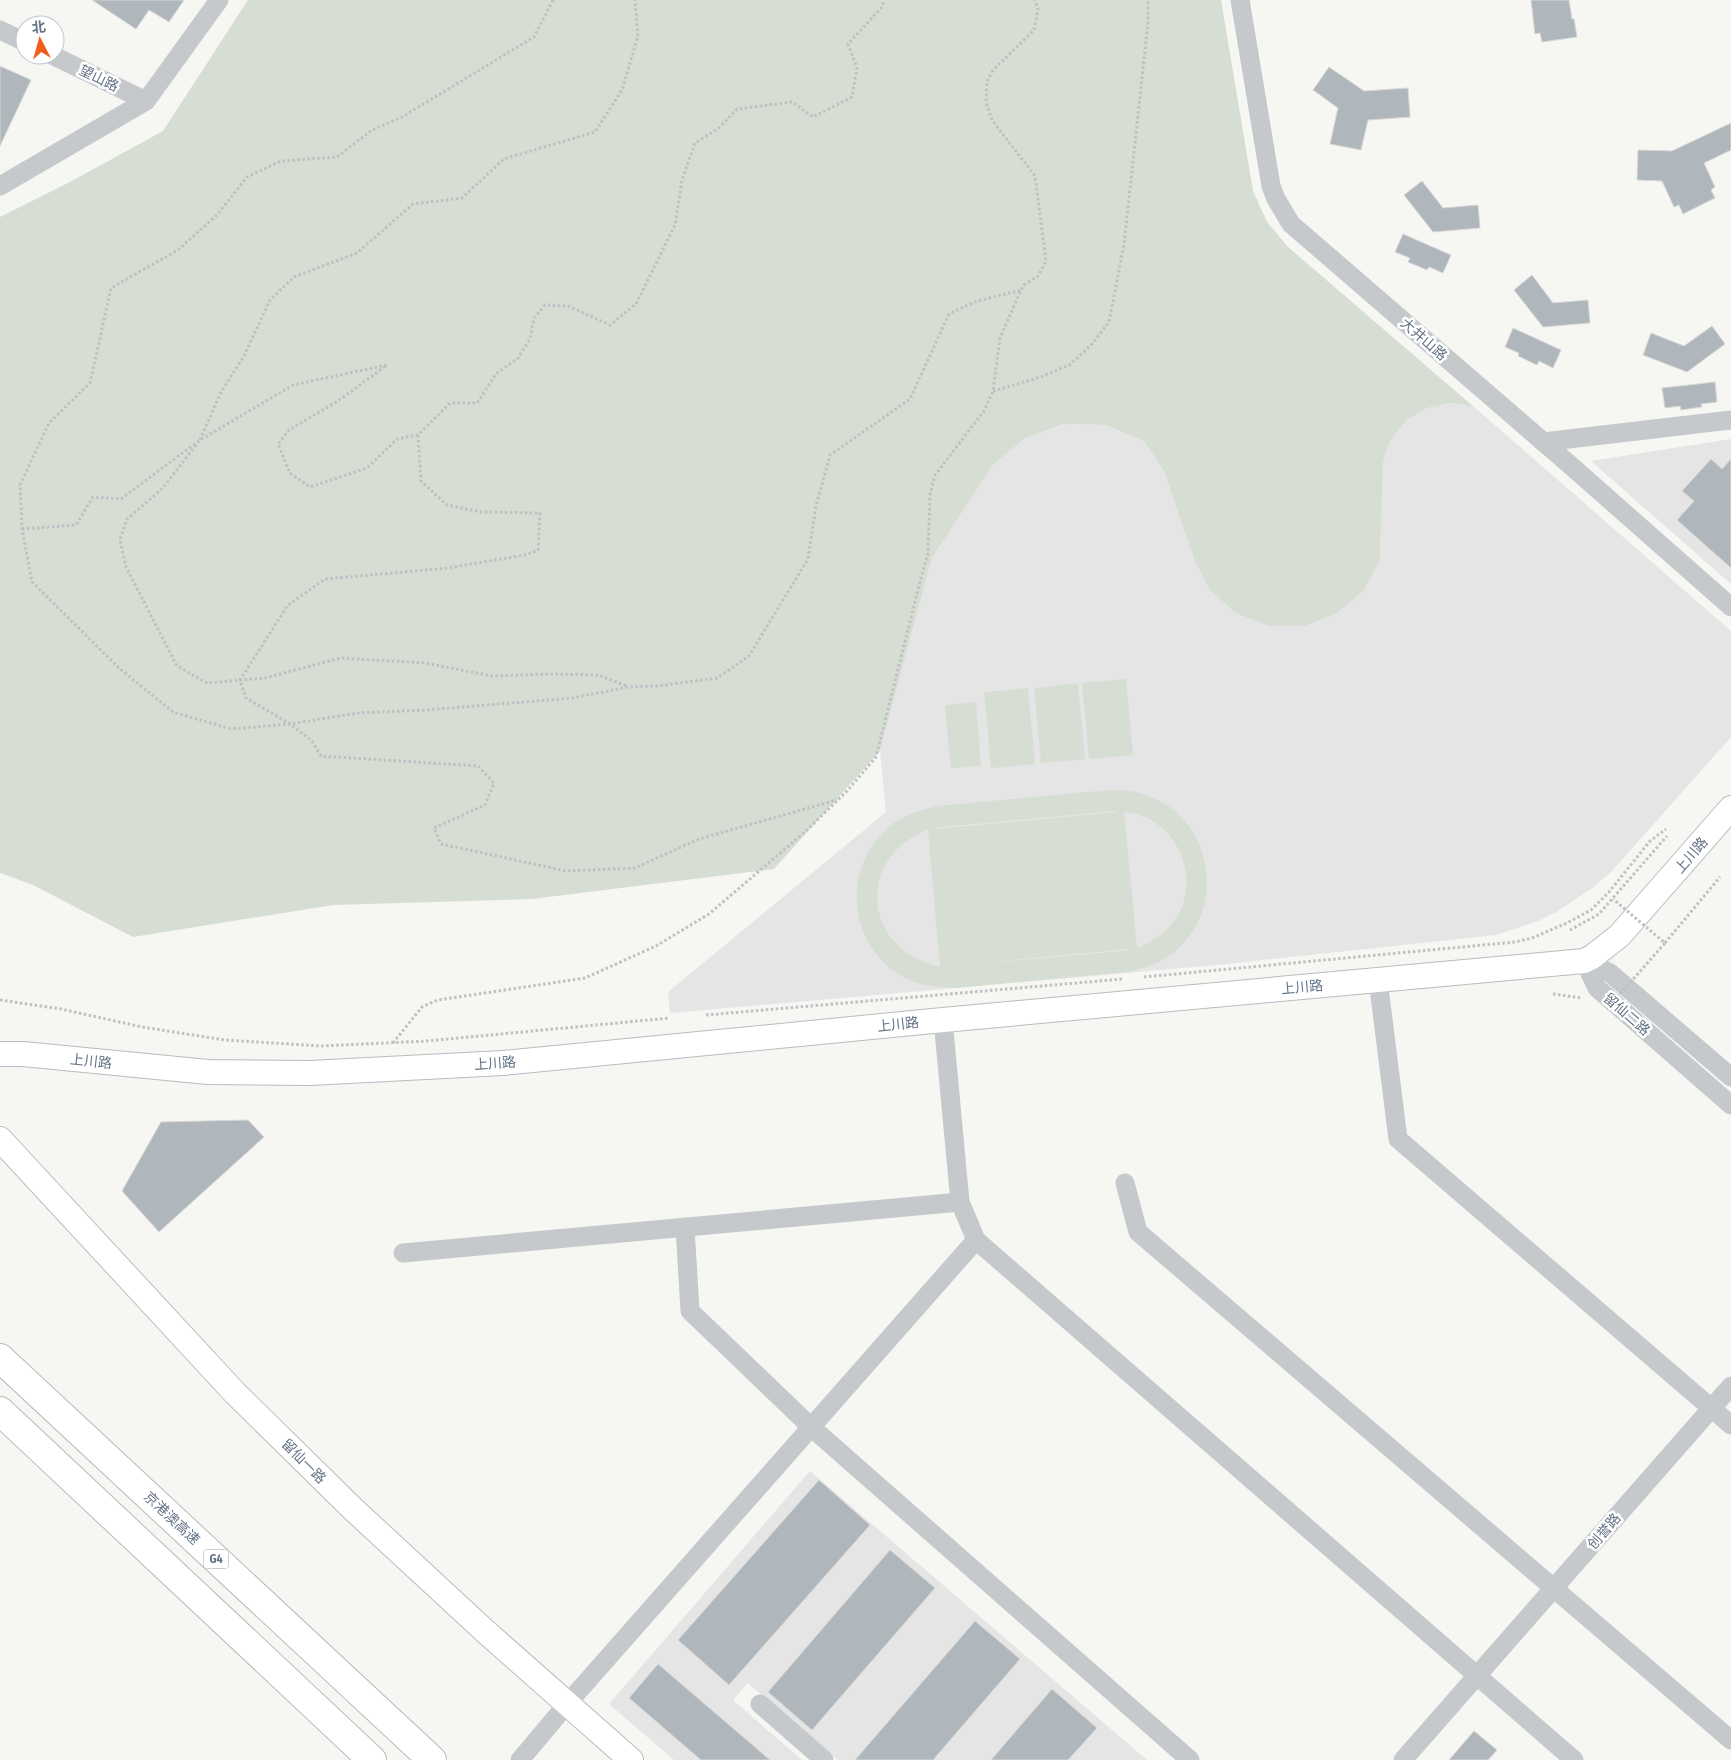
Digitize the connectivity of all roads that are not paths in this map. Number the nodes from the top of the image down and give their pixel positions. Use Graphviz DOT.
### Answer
graph roads {
  1 [pos="219,0"];
  2 [pos="1240,0"];
  3 [pos="0,30"];
  4 [pos="15,37"];
  5 [pos="65,61"];
  6 [pos="146,101"];
  7 [pos="0,186"];
  8 [pos="1731,420"];
  9 [pos="1543,442"];
  10 [pos="1731,607"];
  11 [pos="1731,808"];
  12 [pos="1584,961"];
  13 [pos="1378,980"];
  14 [pos="943,1020"];
  15 [pos="0,1054"];
  16 [pos="1731,1077"];
  17 [pos="1731,1105"];
  18 [pos="0,1139"];
  19 [pos="1125,1183"];
  20 [pos="960,1202"];
  21 [pos="685,1227"];
  22 [pos="976,1240"];
  23 [pos="403,1253"];
  24 [pos="0,1358"];
  25 [pos="1731,1386"];
  26 [pos="1712,1409"];
  27 [pos="0,1411"];
  28 [pos="1731,1425"];
  29 [pos="811,1427"];
  30 [pos="1553,1589"];
  31 [pos="1476,1676"];
  32 [pos="566,1704"];
  33 [pos="760,1704"];
  34 [pos="1731,1740"];
  35 [pos="372,1760"];
  36 [pos="432,1760"];
  37 [pos="520,1760"];
  38 [pos="631,1760"];
  39 [pos="824,1760"];
  40 [pos="1190,1760"];
  41 [pos="1403,1760"];
  42 [pos="1574,1760"];
  1 -- 6 [label="street"];
  2 -- 9 [label="street, 大井山路"];
  3 -- 4 [label="street"];
  5 -- 6 [label="street, 望山路"];
  6 -- 7 [label="street"];
  8 -- 9 [label="street"];
  9 -- 10 [label="street, 大井山路"];
  11 -- 12 [label="main road, 上川路"];
  12 -- 13 [label="main road, 上川路"];
  12 -- 16 [label="street, 留仙二路"];
  12 -- 17 [label="street, 留仙二路"];
  13 -- 14 [label="main road, 上川路"];
  13 -- 26 [label="street"];
  14 -- 15 [label="main road, 上川路"];
  14 -- 20 [label="street"];
  18 -- 32 [label="main road, 留仙一路"];
  19 -- 30 [label="street"];
  20 -- 21 [label="street"];
  20 -- 22 [label="street"];
  21 -- 23 [label="street"];
  21 -- 29 [label="street"];
  22 -- 29 [label="street"];
  22 -- 31 [label="street"];
  24 -- 36 [label="highway, 京港澳高速 / G4"];
  25 -- 26 [label="street, 创誉路"];
  26 -- 28 [label="street"];
  26 -- 30 [label="street, 创誉路"];
  27 -- 35 [label="highway"];
  29 -- 32 [label="street"];
  29 -- 40 [label="street"];
  30 -- 31 [label="street, 创誉路"];
  30 -- 34 [label="street"];
  31 -- 41 [label="street, 创誉路"];
  31 -- 42 [label="street"];
  32 -- 37 [label="street"];
  32 -- 38 [label="main road, 留仙一路"];
  33 -- 39 [label="street"];
}
